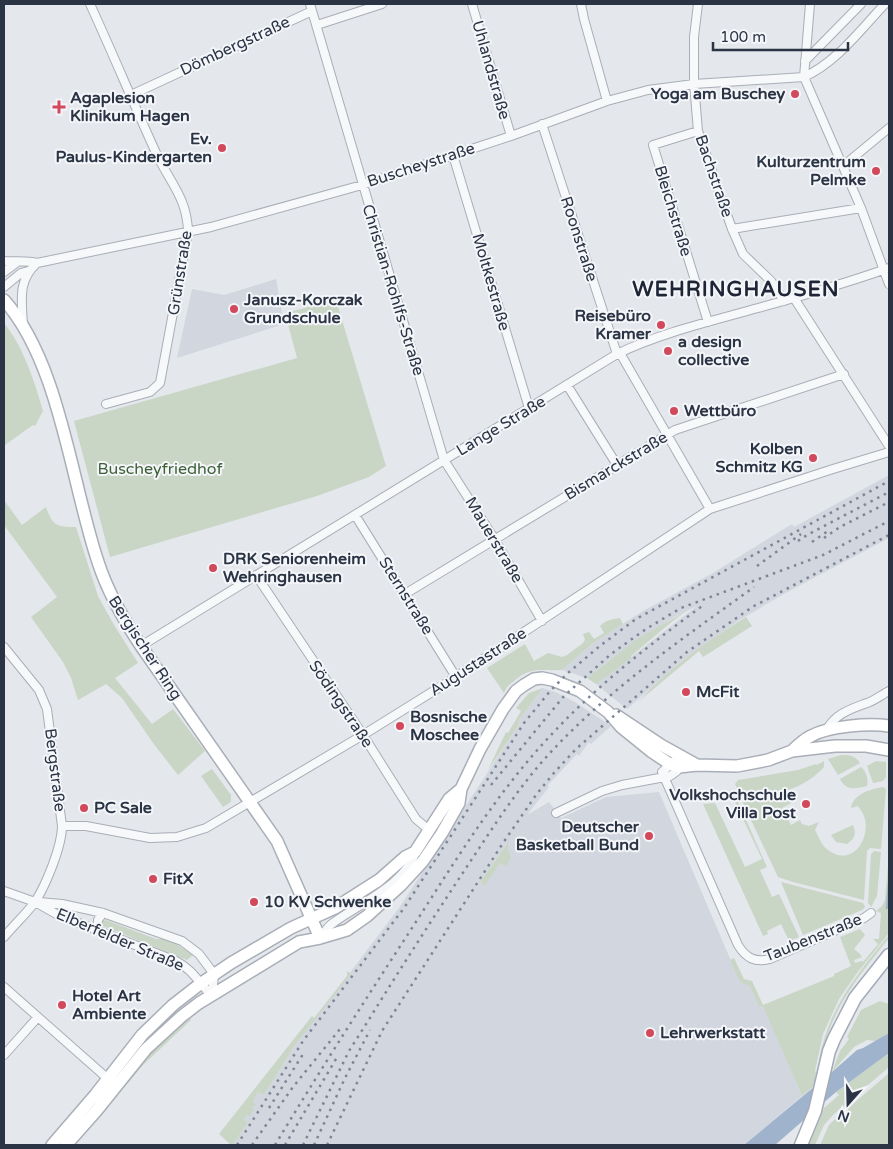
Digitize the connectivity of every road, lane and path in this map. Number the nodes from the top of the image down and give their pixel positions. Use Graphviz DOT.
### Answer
graph roads {
  1 [pos="90,4"];
  2 [pos="382,4"];
  3 [pos="472,4"];
  4 [pos="581,4"];
  5 [pos="698,4"];
  6 [pos="810,4"];
  7 [pos="861,4"];
  8 [pos="885,4"];
  9 [pos="311,7"];
  10 [pos="317,25"];
  11 [pos="805,61"];
  12 [pos="804,77"];
  13 [pos="694,84"];
  14 [pos="132,95"];
  15 [pos="607,101"];
  16 [pos="542,124"];
  17 [pos="889,128"];
  18 [pos="698,131"];
  19 [pos="510,136"];
  20 [pos="453,155"];
  21 [pos="843,166"];
  22 [pos="362,185"];
  23 [pos="861,208"];
  24 [pos="732,229"];
  25 [pos="188,232"];
  26 [pos="4,261"];
  27 [pos="16,262"];
  28 [pos="37,263"];
  29 [pos="886,269"];
  30 [pos="28,271"];
  31 [pos="4,272"];
  32 [pos="889,284"];
  33 [pos="4,287"];
  34 [pos="794,298"];
  35 [pos="4,300"];
  36 [pos="784,301"];
  37 [pos="708,322"];
  38 [pos="23,326"];
  39 [pos="618,354"];
  40 [pos="844,374"];
  41 [pos="567,385"];
  42 [pos="106,404"];
  43 [pos="529,408"];
  44 [pos="668,434"];
  45 [pos="889,446"];
  46 [pos="889,452"];
  47 [pos="444,460"];
  48 [pos="617,466"];
  49 [pos="710,510"];
  50 [pos="355,516"];
  51 [pos="495,540"];
  52 [pos="256,576"];
  53 [pos="405,594"];
  54 [pos="542,621"];
  55 [pos="141,646"];
  56 [pos="4,647"];
  57 [pos="456,677"];
  58 [pos="889,690"];
  59 [pos="889,726"];
  60 [pos="826,731"];
  61 [pos="363,735"];
  62 [pos="889,750"];
  63 [pos="792,751"];
  64 [pos="678,762"];
  65 [pos="664,778"];
  66 [pos="461,790"];
  67 [pos="251,803"];
  68 [pos="556,813"];
  69 [pos="62,826"];
  70 [pos="429,830"];
  71 [pos="415,852"];
  72 [pos="4,890"];
  73 [pos="35,902"];
  74 [pos="103,913"];
  75 [pos="871,913"];
  76 [pos="312,919"];
  77 [pos="96,930"];
  78 [pos="4,937"];
  79 [pos="320,938"];
  80 [pos="299,942"];
  81 [pos="889,955"];
  82 [pos="214,974"];
  83 [pos="200,984"];
  84 [pos="4,987"];
  85 [pos="212,996"];
  86 [pos="38,1017"];
  87 [pos="4,1055"];
  88 [pos="107,1078"];
  89 [pos="52,1145"];
  90 [pos="66,1145"];
  91 [pos="801,1145"];
  1 -- 14 [label="street, Grünstraße"];
  2 -- 10 [label="street, Dömbergstraße"];
  3 -- 19 [label="street, Uhlandstraße"];
  4 -- 15 [label="street"];
  5 -- 13 [label="street, Bachstraße"];
  6 -- 11 [label="street"];
  7 -- 11 [label="street"];
  8 -- 12 [label="street"];
  9 -- 10 [label="street, Christian-Rohlfs-Straße"];
  9 -- 14 [label="street, Dömbergstraße"];
  10 -- 22 [label="street, Christian-Rohlfs-Straße"];
  11 -- 12 [label="street"];
  12 -- 13 [label="street, Buscheystraße"];
  12 -- 21 [label="street"];
  13 -- 15 [label="street, Buscheystraße"];
  13 -- 18 [label="street, Bachstraße"];
  14 -- 25 [label="street, Grünstraße"];
  15 -- 16 [label="street, Buscheystraße"];
  16 -- 19 [label="street, Buscheystraße"];
  16 -- 39 [label="street, Roonstraße"];
  17 -- 21 [label="street"];
  18 -- 24 [label="street, Bachstraße"];
  18 -- 37 [label="street, Bleichstraße"];
  19 -- 20 [label="street, Buscheystraße"];
  20 -- 22 [label="street, Buscheystraße"];
  20 -- 43 [label="street, Moltkestraße"];
  21 -- 23 [label="street"];
  22 -- 25 [label="street, Buscheystraße"];
  22 -- 47 [label="street, Christian-Rohlfs-Straße"];
  23 -- 24 [label="street"];
  23 -- 29 [label="street"];
  24 -- 36 [label="street, Bachstraße"];
  25 -- 28 [label="street, Buscheystraße"];
  25 -- 42 [label="street, Grünstraße"];
  26 -- 27 [label="street, Buscheystraße"];
  27 -- 28 [label="street, Buscheystraße"];
  27 -- 31 [label="street"];
  28 -- 30 [label="street"];
  29 -- 32 [label="street"];
  29 -- 34 [label="street, Lange Straße"];
  30 -- 33 [label="street"];
  30 -- 38 [label="street"];
  34 -- 36 [label="street, Lange Straße"];
  34 -- 40 [label="street"];
  35 -- 38 [label="main road, Bergischer Ring"];
  36 -- 37 [label="street, Lange Straße"];
  37 -- 39 [label="street, Lange Straße"];
  38 -- 55 [label="main road, Bergischer Ring"];
  39 -- 41 [label="street, Lange Straße"];
  39 -- 44 [label="street, Roonstraße"];
  40 -- 44 [label="street, Bismarckstraße"];
  40 -- 45 [label="street"];
  41 -- 43 [label="street, Lange Straße"];
  41 -- 48 [label="street"];
  43 -- 47 [label="street, Lange Straße"];
  44 -- 48 [label="street, Bismarckstraße"];
  44 -- 49 [label="street, Roonstraße"];
  46 -- 49 [label="street, Augustastraße"];
  47 -- 50 [label="street, Lange Straße"];
  47 -- 51 [label="street, Mauerstraße"];
  48 -- 51 [label="street, Bismarckstraße"];
  49 -- 54 [label="street, Augustastraße"];
  50 -- 52 [label="street, Lange Straße"];
  50 -- 53 [label="street, Sternstraße"];
  51 -- 53 [label="street, Bismarckstraße"];
  51 -- 54 [label="street, Mauerstraße"];
  52 -- 55 [label="street, Lange Straße"];
  52 -- 61 [label="street, Södingstraße"];
  53 -- 57 [label="street, Sternstraße"];
  54 -- 57 [label="street, Augustastraße"];
  55 -- 67 [label="main road, Bergischer Ring"];
  56 -- 69 [label="street, Bergstraße"];
  57 -- 61 [label="street, Augustastraße"];
  58 -- 60 [label="street"];
  59 -- 60 [label="main road"];
  60 -- 63 [label="main road"];
  61 -- 67 [label="street, Augustastraße"];
  61 -- 70 [label="street, Södingstraße"];
  62 -- 63 [label="main road"];
  63 -- 64 [label="main road"];
  64 -- 65 [label="street"];
  64 -- 66 [label="main road"];
  65 -- 68 [label="street"];
  65 -- 75 [label="street, Taubenstraße"];
  66 -- 70 [label="main road"];
  66 -- 79 [label="main road"];
  67 -- 69 [label="street, Augustastraße"];
  67 -- 76 [label="main road, Bergischer Ring"];
  69 -- 73 [label="street, Bergstraße"];
  70 -- 71 [label="main road"];
  71 -- 76 [label="main road, Elberfelder Straße"];
  71 -- 79 [label="street"];
  72 -- 73 [label="street, Elberfelder Straße"];
  73 -- 74 [label="street, Elberfelder Straße"];
  73 -- 77 [label="street, Elberfelder Straße"];
  73 -- 78 [label="street, Bergstraße"];
  74 -- 77 [label="street"];
  74 -- 82 [label="street, Elberfelder Straße"];
  76 -- 79 [label="main road, Bergischer Ring"];
  76 -- 80 [label="main road"];
  76 -- 82 [label="main road, Elberfelder Straße"];
  77 -- 83 [label="street, Elberfelder Straße"];
  79 -- 80 [label="main road"];
  80 -- 85 [label="main road"];
  81 -- 91 [label="main road"];
  82 -- 83 [label="main road, Elberfelder Straße"];
  82 -- 85 [label="street"];
  83 -- 85 [label="street, Elberfelder Straße"];
  83 -- 88 [label="main road"];
  84 -- 86 [label="street"];
  85 -- 90 [label="main road"];
  86 -- 87 [label="street"];
  86 -- 88 [label="street"];
  88 -- 89 [label="main road"];
}
